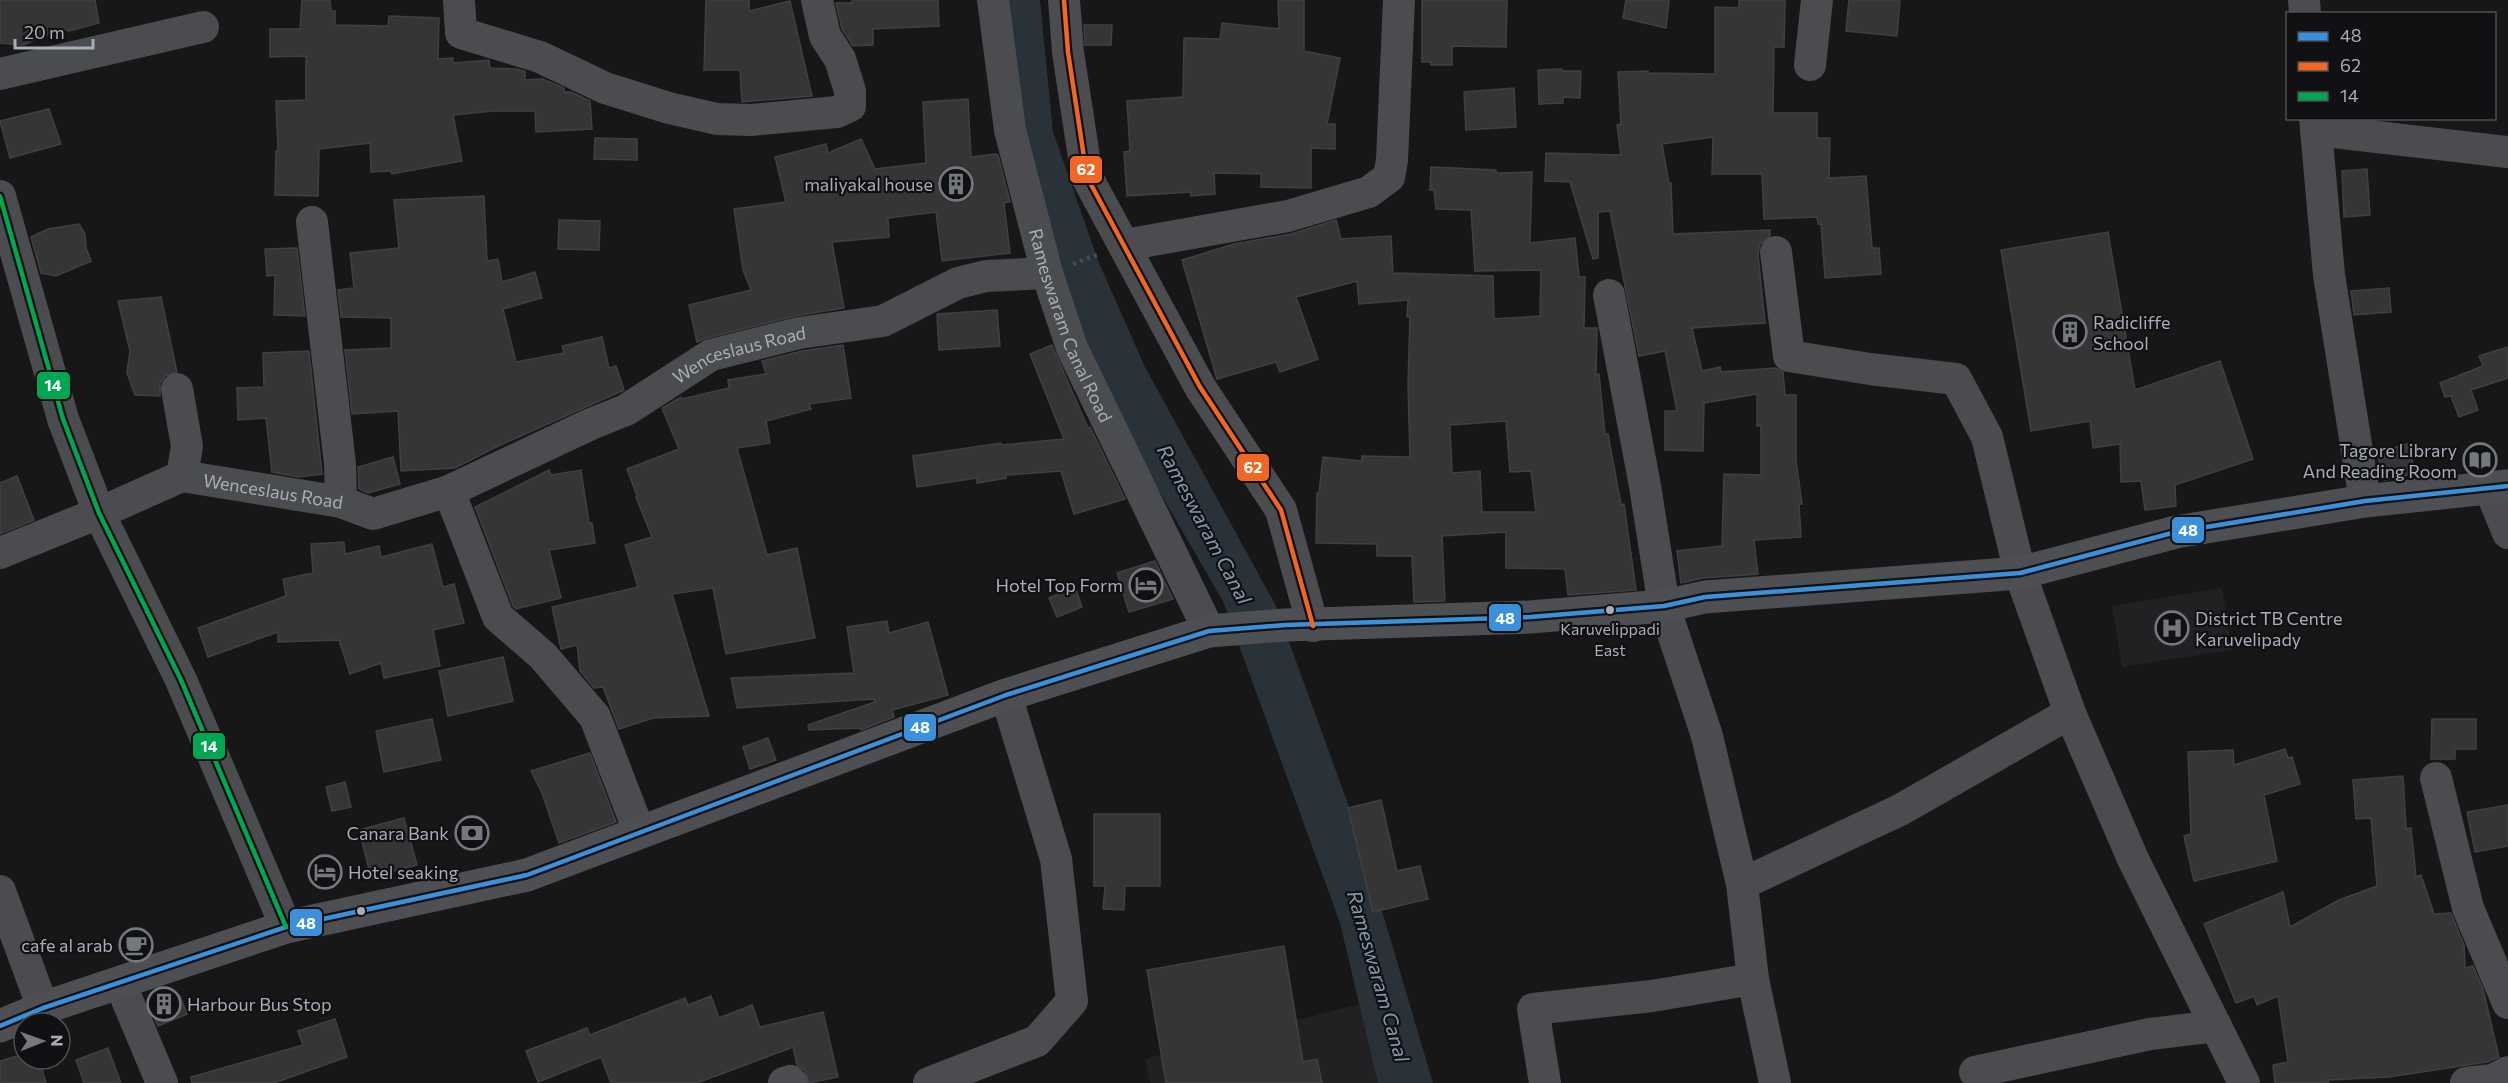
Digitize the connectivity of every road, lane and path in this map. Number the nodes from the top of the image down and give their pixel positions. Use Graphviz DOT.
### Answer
graph roads {
  1 [pos="459,0"];
  2 [pos="817,0"];
  3 [pos="993,0"];
  4 [pos="1064,0"];
  5 [pos="1399,0"];
  6 [pos="1817,0"];
  7 [pos="203,27"];
  8 [pos="1810,65"];
  9 [pos="0,74"];
  10 [pos="2315,124"];
  11 [pos="2508,152"];
  12 [pos="0,196"];
  13 [pos="312,222"];
  14 [pos="1125,245"];
  15 [pos="1776,252"];
  16 [pos="1047,273"];
  17 [pos="1609,295"];
  18 [pos="177,389"];
  19 [pos="182,476"];
  20 [pos="2499,487"];
  21 [pos="449,491"];
  22 [pos="2365,501"];
  23 [pos="341,502"];
  24 [pos="99,513"];
  25 [pos="2508,533"];
  26 [pos="0,553"];
  27 [pos="2020,573"];
  28 [pos="1664,606"];
  29 [pos="1299,626"];
  30 [pos="1213,631"];
  31 [pos="1006,694"];
  32 [pos="2070,713"];
  33 [pos="2436,778"];
  34 [pos="639,831"];
  35 [pos="1742,884"];
  36 [pos="0,891"];
  37 [pos="286,927"];
  38 [pos="1753,979"];
  39 [pos="120,983"];
  40 [pos="2508,1004"];
  41 [pos="43,1008"];
  42 [pos="0,1026"];
  43 [pos="2216,1026"];
  44 [pos="1975,1072"];
  45 [pos="2508,1072"];
  46 [pos="162,1083"];
  47 [pos="784,1083"];
  48 [pos="792,1083"];
  49 [pos="929,1083"];
  50 [pos="1545,1083"];
  51 [pos="1776,1083"];
  52 [pos="2244,1083"];
  53 [pos="2466,1083"];
  1 -- 2 [label="street"];
  3 -- 16 [label="street, Rameswaram Canal Road"];
  4 -- 14 [label="street"];
  5 -- 14 [label="street"];
  6 -- 8 [label="street"];
  7 -- 9 [label="street"];
  10 -- 11 [label="street"];
  10 -- 22 [label="street"];
  12 -- 24 [label="street"];
  13 -- 23 [label="street"];
  14 -- 16 [label="path"];
  14 -- 29 [label="street"];
  15 -- 27 [label="street"];
  16 -- 21 [label="street, Wenceslaus Road"];
  16 -- 30 [label="street, Rameswaram Canal Road"];
  17 -- 28 [label="street"];
  18 -- 19 [label="street"];
  19 -- 23 [label="street, Wenceslaus Road"];
  19 -- 24 [label="street, Wenceslaus Road"];
  20 -- 22 [label="main road"];
  20 -- 25 [label="street"];
  21 -- 23 [label="street, Wenceslaus Road"];
  21 -- 34 [label="street"];
  22 -- 27 [label="main road"];
  24 -- 26 [label="street, Wenceslaus Road"];
  24 -- 37 [label="street"];
  27 -- 28 [label="main road"];
  27 -- 32 [label="street"];
  28 -- 29 [label="main road"];
  28 -- 35 [label="street"];
  29 -- 30 [label="main road"];
  30 -- 31 [label="main road"];
  31 -- 34 [label="main road"];
  31 -- 49 [label="street"];
  32 -- 35 [label="street"];
  32 -- 43 [label="street"];
  33 -- 40 [label="street"];
  34 -- 37 [label="main road"];
  35 -- 38 [label="street"];
  36 -- 41 [label="street"];
  37 -- 39 [label="main road"];
  38 -- 50 [label="street"];
  38 -- 51 [label="street"];
  39 -- 41 [label="main road"];
  39 -- 46 [label="street"];
  41 -- 42 [label="main road"];
  43 -- 44 [label="street"];
  43 -- 52 [label="street"];
  45 -- 53 [label="street"];
  47 -- 48 [label="street"];
}
